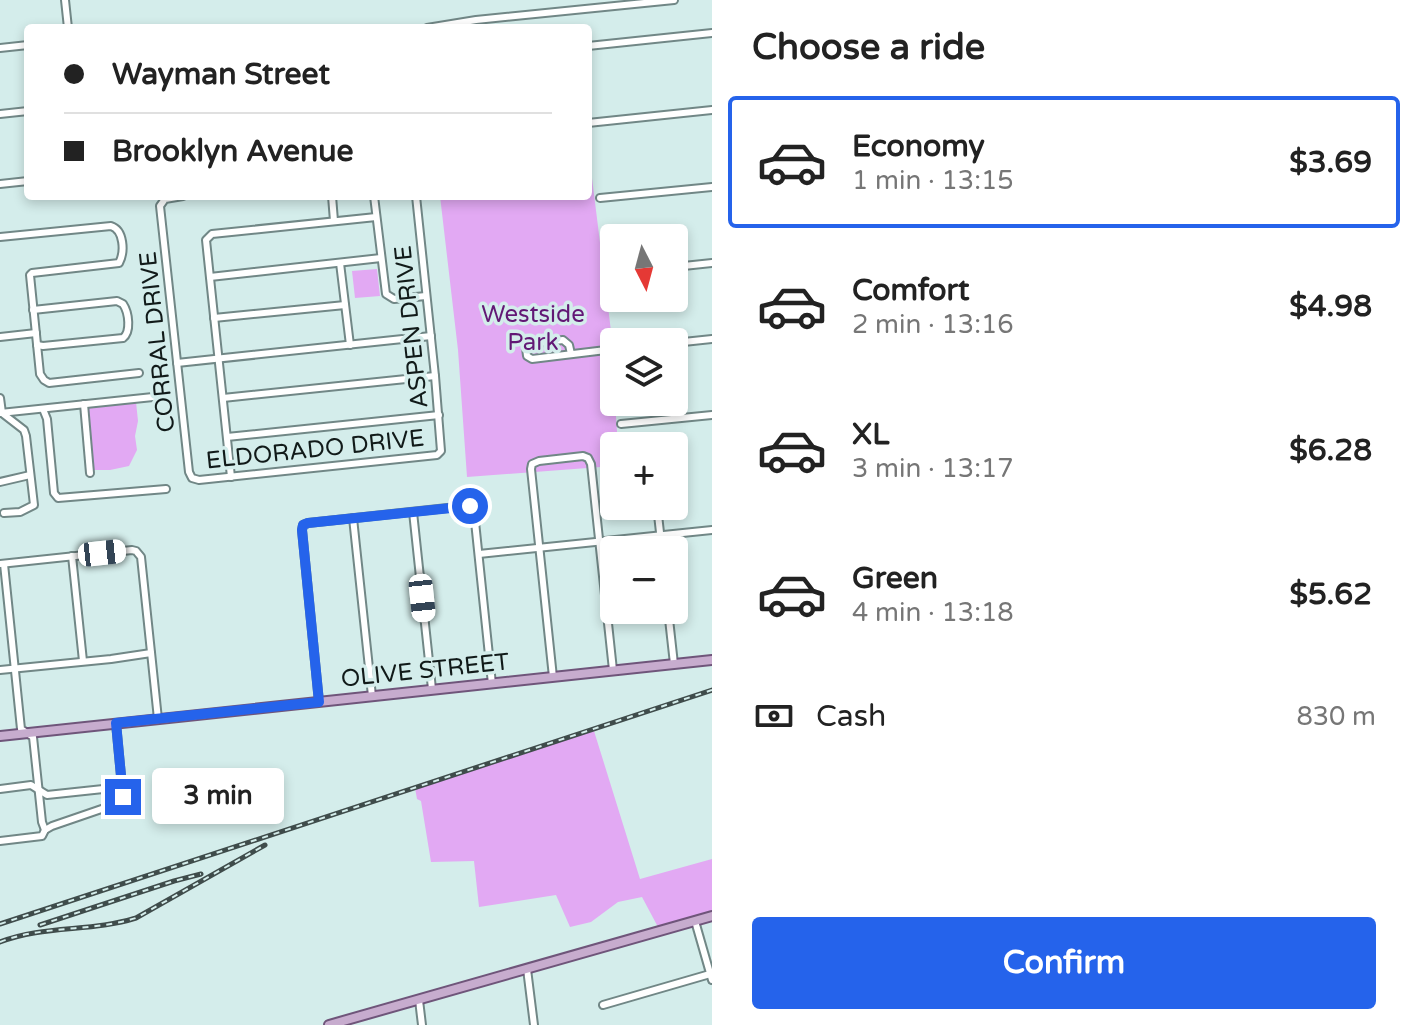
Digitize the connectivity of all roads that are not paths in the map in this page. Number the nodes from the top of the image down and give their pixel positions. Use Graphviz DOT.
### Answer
graph roads {
  1 [pos="65,0"];
  2 [pos="674,0"];
  3 [pos="68,24"];
  4 [pos="452,24"];
  5 [pos="712,33"];
  6 [pos="24,45"];
  7 [pos="592,46"];
  8 [pos="0,48"];
  9 [pos="712,110"];
  10 [pos="24,111"];
  11 [pos="0,114"];
  12 [pos="592,123"];
  13 [pos="24,181"];
  14 [pos="0,184"];
  15 [pos="712,187"];
  16 [pos="600,198"];
  17 [pos="164,200"];
  18 [pos="332,200"];
  19 [pos="374,200"];
  20 [pos="416,200"];
  21 [pos="376,217"];
  22 [pos="334,221"];
  23 [pos="0,237"];
  24 [pos="381,258"];
  25 [pos="340,263"];
  26 [pos="712,263"];
  27 [pos="688,266"];
  28 [pos="210,277"];
  29 [pos="426,296"];
  30 [pos="345,305"];
  31 [pos="33,310"];
  32 [pos="214,318"];
  33 [pos="36,333"];
  34 [pos="431,336"];
  35 [pos="0,337"];
  36 [pos="712,339"];
  37 [pos="688,342"];
  38 [pos="37,345"];
  39 [pos="350,345"];
  40 [pos="600,351"];
  41 [pos="571,354"];
  42 [pos="219,359"];
  43 [pos="177,363"];
  44 [pos="139,373"];
  45 [pos="435,376"];
  46 [pos="153,397"];
  47 [pos="0,398"];
  48 [pos="223,398"];
  49 [pos="84,404"];
  50 [pos="43,409"];
  51 [pos="1,413"];
  52 [pos="439,415"];
  53 [pos="712,415"];
  54 [pos="621,424"];
  55 [pos="227,437"];
  56 [pos="440,453"];
  57 [pos="90,473"];
  58 [pos="30,475"];
  59 [pos="231,477"];
  60 [pos="192,478"];
  61 [pos="0,482"];
  62 [pos="166,489"];
  63 [pos="413,512"];
  64 [pos="4,513"];
  65 [pos="353,518"];
  66 [pos="658,520"];
  67 [pos="712,530"];
  68 [pos="660,535"];
  69 [pos="650,536"];
  70 [pos="600,541"];
  71 [pos="540,548"];
  72 [pos="479,554"];
  73 [pos="72,556"];
  74 [pos="2,564"];
  75 [pos="608,624"];
  76 [pos="670,624"];
  77 [pos="151,653"];
  78 [pos="712,660"];
  79 [pos="83,661"];
  80 [pos="674,664"];
  81 [pos="14,668"];
  82 [pos="0,670"];
  83 [pos="613,670"];
  84 [pos="553,677"];
  85 [pos="492,684"];
  86 [pos="432,689"];
  87 [pos="372,696"];
  88 [pos="319,702"];
  89 [pos="158,719"];
  90 [pos="116,723"];
  91 [pos="27,733"];
  92 [pos="0,736"];
  93 [pos="122,787"];
  94 [pos="0,789"];
  95 [pos="39,789"];
  96 [pos="45,830"];
  97 [pos="0,841"];
  98 [pos="712,916"];
  99 [pos="695,921"];
  100 [pos="527,969"];
  101 [pos="711,977"];
  102 [pos="419,1000"];
  103 [pos="603,1005"];
  104 [pos="329,1025"];
  105 [pos="422,1025"];
  106 [pos="534,1025"];
  1 -- 3 [label="street"];
  2 -- 4 [label="street"];
  5 -- 7 [label="street"];
  6 -- 8 [label="street"];
  9 -- 12 [label="street"];
  10 -- 11 [label="street"];
  13 -- 14 [label="street"];
  15 -- 16 [label="street"];
  17 -- 43 [label="street, CORRAL DRIVE"];
  18 -- 22 [label="street"];
  19 -- 21 [label="street"];
  20 -- 29 [label="street, ASPEN DRIVE"];
  21 -- 22 [label="street"];
  21 -- 24 [label="street"];
  22 -- 28 [label="street"];
  23 -- 31 [label="street"];
  24 -- 25 [label="street"];
  24 -- 29 [label="street"];
  25 -- 28 [label="street"];
  25 -- 30 [label="street"];
  26 -- 27 [label="street"];
  28 -- 32 [label="street"];
  29 -- 34 [label="street, ASPEN DRIVE"];
  30 -- 32 [label="street"];
  30 -- 39 [label="street"];
  31 -- 33 [label="street"];
  31 -- 38 [label="street"];
  32 -- 42 [label="street"];
  33 -- 35 [label="street"];
  33 -- 38 [label="street"];
  34 -- 39 [label="street"];
  34 -- 45 [label="street, ASPEN DRIVE"];
  36 -- 37 [label="street"];
  38 -- 44 [label="street"];
  39 -- 42 [label="street"];
  40 -- 41 [label="street"];
  41 -- 41 [label="street"];
  42 -- 43 [label="street"];
  42 -- 48 [label="street"];
  43 -- 60 [label="street, CORRAL DRIVE"];
  45 -- 48 [label="street"];
  45 -- 52 [label="street, ASPEN DRIVE"];
  46 -- 49 [label="street"];
  47 -- 51 [label="street"];
  48 -- 55 [label="street"];
  49 -- 50 [label="street"];
  49 -- 57 [label="street"];
  50 -- 51 [label="street"];
  50 -- 62 [label="street"];
  51 -- 58 [label="street"];
  52 -- 55 [label="street"];
  52 -- 56 [label="street, ASPEN DRIVE"];
  53 -- 54 [label="street"];
  55 -- 59 [label="street"];
  56 -- 59 [label="street, ELDORADO DRIVE"];
  58 -- 61 [label="street"];
  58 -- 64 [label="street"];
  59 -- 60 [label="street, ELDORADO DRIVE"];
  63 -- 65 [label="street"];
  63 -- 72 [label="street"];
  63 -- 86 [label="street"];
  65 -- 87 [label="street"];
  65 -- 88 [label="street"];
  66 -- 68 [label="street"];
  67 -- 68 [label="street"];
  68 -- 69 [label="street"];
  70 -- 71 [label="street"];
  70 -- 71 [label="street"];
  71 -- 72 [label="street"];
  71 -- 84 [label="street"];
  72 -- 85 [label="street"];
  73 -- 74 [label="street"];
  73 -- 77 [label="street"];
  73 -- 79 [label="street"];
  74 -- 81 [label="street"];
  75 -- 83 [label="street"];
  76 -- 80 [label="street"];
  77 -- 79 [label="street"];
  77 -- 89 [label="street"];
  78 -- 80 [label="main road, OLIVE STREET"];
  79 -- 81 [label="street"];
  80 -- 83 [label="main road, OLIVE STREET"];
  81 -- 82 [label="street"];
  81 -- 91 [label="street"];
  83 -- 84 [label="main road, OLIVE STREET"];
  84 -- 85 [label="main road, OLIVE STREET"];
  85 -- 86 [label="main road, OLIVE STREET"];
  86 -- 87 [label="main road, OLIVE STREET"];
  87 -- 88 [label="main road, OLIVE STREET"];
  88 -- 89 [label="main road, OLIVE STREET"];
  89 -- 90 [label="main road, OLIVE STREET"];
  90 -- 91 [label="main road, OLIVE STREET"];
  90 -- 93 [label="street"];
  91 -- 92 [label="main road, OLIVE STREET"];
  91 -- 95 [label="street"];
  93 -- 95 [label="street"];
  93 -- 96 [label="street"];
  94 -- 95 [label="street"];
  95 -- 96 [label="street"];
  96 -- 97 [label="street"];
  98 -- 99 [label="main road"];
  99 -- 100 [label="main road"];
  99 -- 101 [label="street"];
  100 -- 102 [label="main road"];
  100 -- 106 [label="street"];
  101 -- 103 [label="street"];
  102 -- 104 [label="main road"];
  102 -- 105 [label="street"];
}
